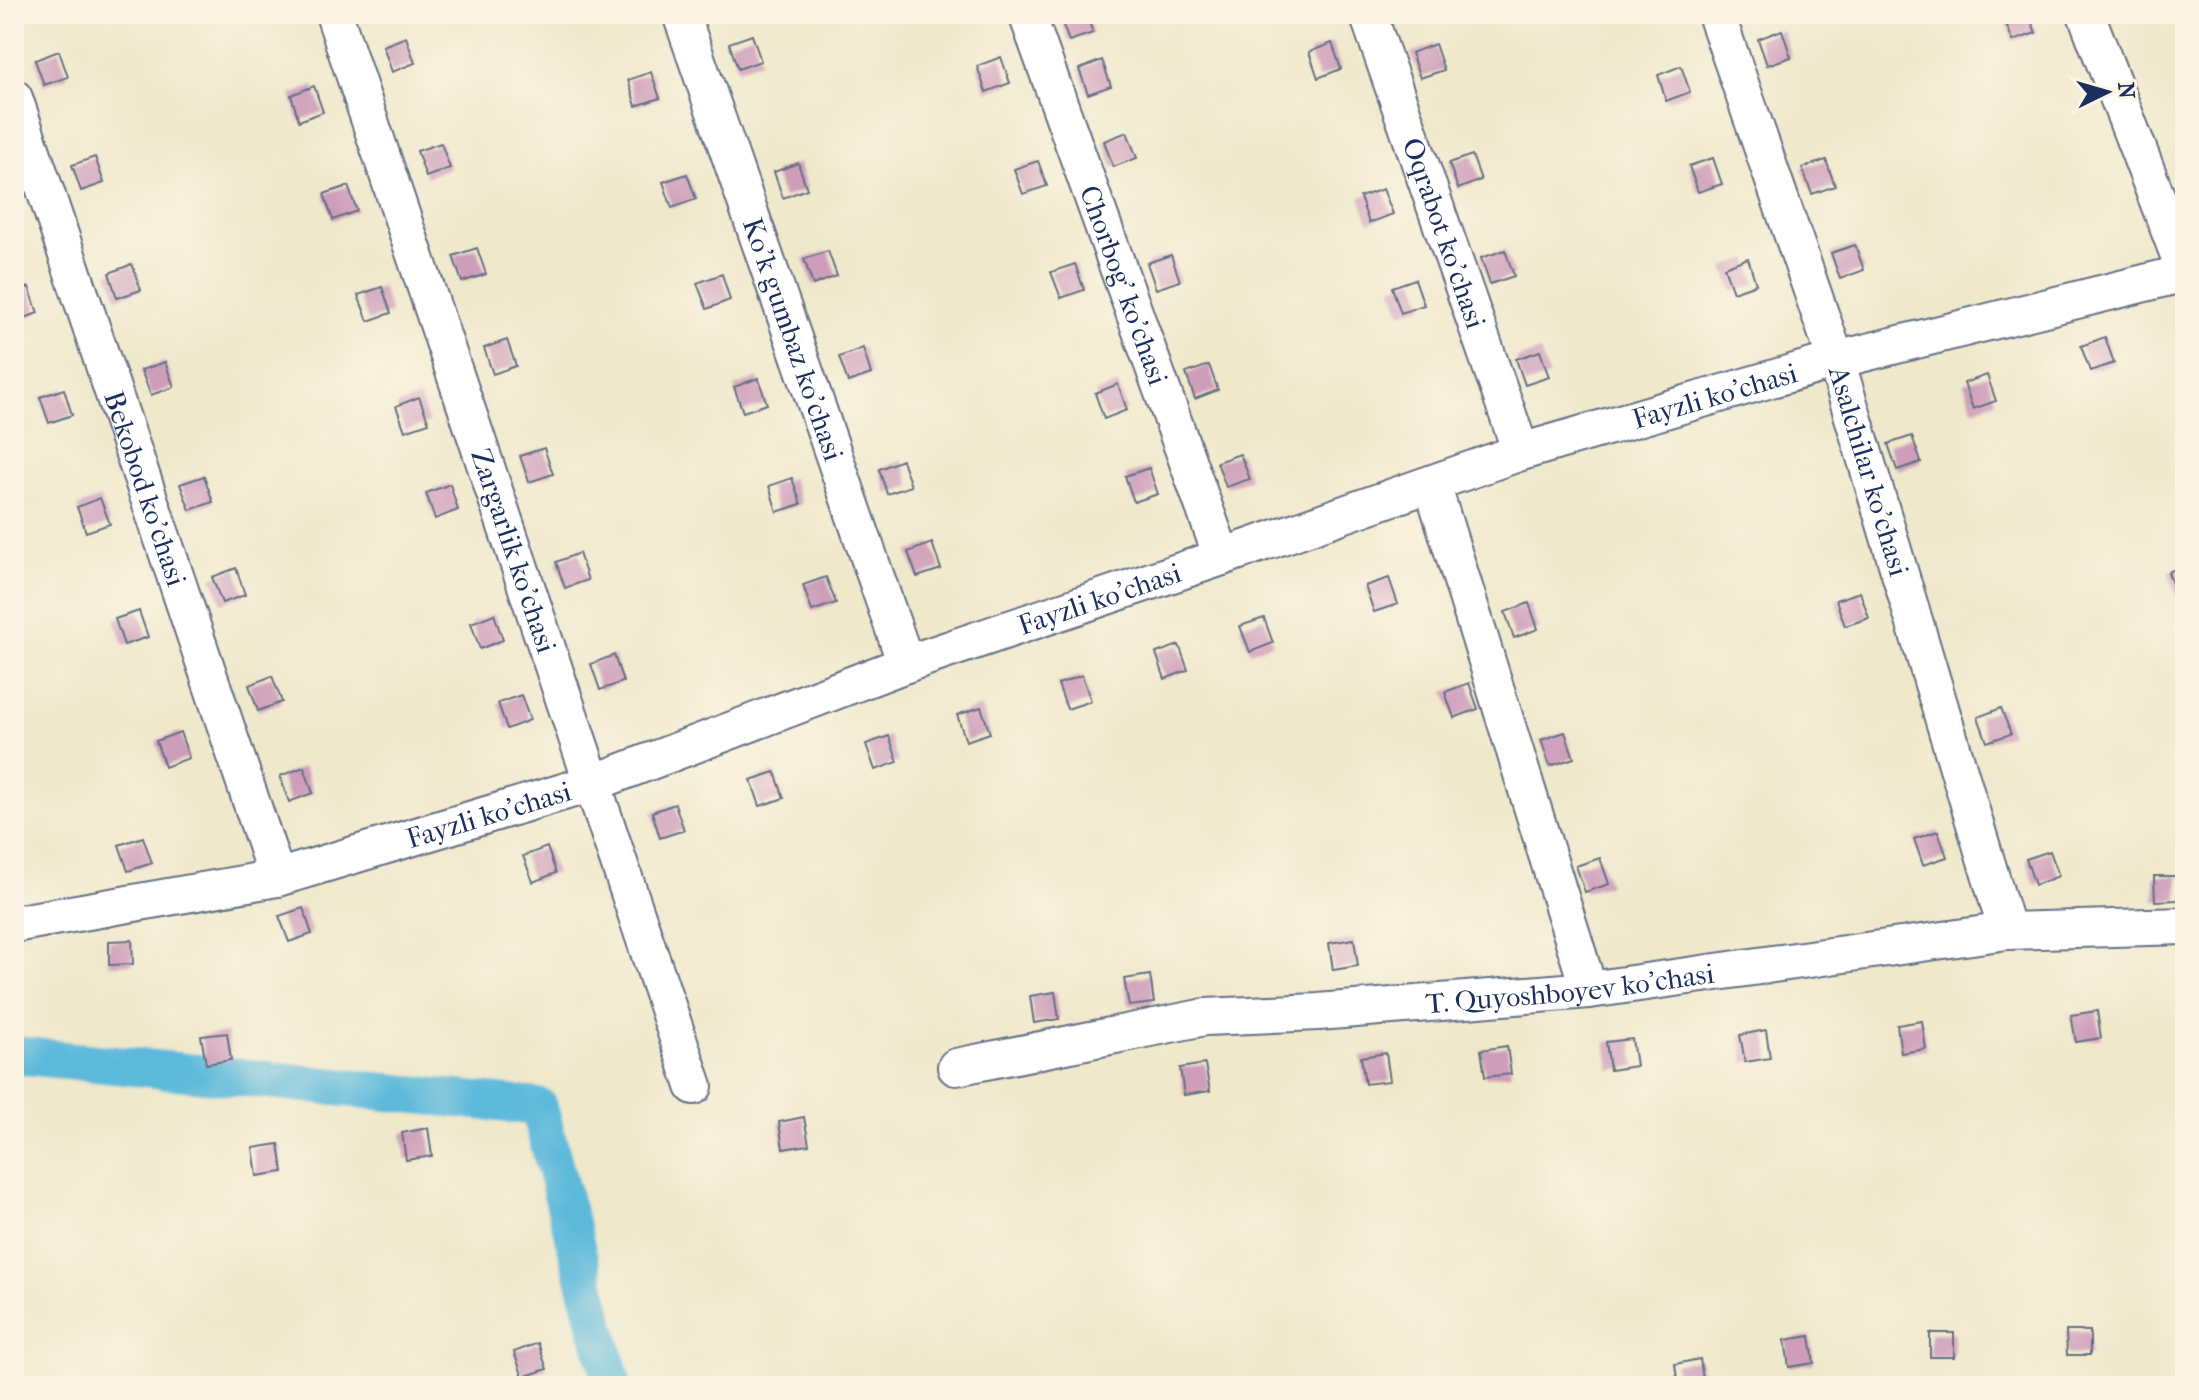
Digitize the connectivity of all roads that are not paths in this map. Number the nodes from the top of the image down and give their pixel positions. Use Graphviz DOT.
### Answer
graph roads {
  1 [pos="334,14"];
  2 [pos="681,14"];
  3 [pos="1027,14"];
  4 [pos="1368,14"];
  5 [pos="1716,14"];
  6 [pos="2086,14"];
  7 [pos="14,98"];
  8 [pos="2185,272"];
  9 [pos="1836,360"];
  10 [pos="1521,452"];
  11 [pos="1432,484"];
  12 [pos="1222,557"];
  13 [pos="906,664"];
  14 [pos="593,783"];
  15 [pos="277,878"];
  16 [pos="14,924"];
  17 [pos="2185,926"];
  18 [pos="2007,931"];
  19 [pos="1589,990"];
  20 [pos="956,1067"];
  21 [pos="694,1086"];
  1 -- 14 [label="street, Zargarlik ko'chasi"];
  2 -- 13 [label="street, Ko'k gumbaz ko'chasi"];
  3 -- 12 [label="street, Chorbog' ko'chasi"];
  4 -- 10 [label="street, Oqrabot ko'chasi"];
  5 -- 9 [label="street, Asalchilar ko'chasi"];
  6 -- 8 [label="street"];
  7 -- 15 [label="street, Bekobod ko'chasi"];
  8 -- 9 [label="street, Fayzli ko'chasi"];
  9 -- 10 [label="street, Fayzli ko'chasi"];
  9 -- 18 [label="street, Asalchilar ko'chasi"];
  10 -- 11 [label="street, Fayzli ko'chasi"];
  11 -- 12 [label="street, Fayzli ko'chasi"];
  11 -- 19 [label="street"];
  12 -- 13 [label="street, Fayzli ko'chasi"];
  13 -- 14 [label="street, Fayzli ko'chasi"];
  14 -- 15 [label="street, Fayzli ko'chasi"];
  14 -- 21 [label="street, Zargarlik ko'chasi"];
  15 -- 16 [label="street, Fayzli ko'chasi"];
  17 -- 18 [label="street, T. Quyoshboyev ko'chasi"];
  18 -- 19 [label="street, T. Quyoshboyev ko'chasi"];
  19 -- 20 [label="street, T. Quyoshboyev ko'chasi"];
}
